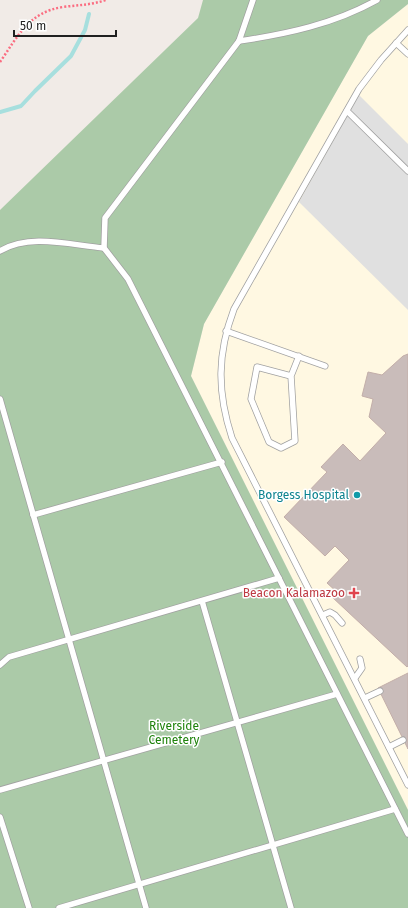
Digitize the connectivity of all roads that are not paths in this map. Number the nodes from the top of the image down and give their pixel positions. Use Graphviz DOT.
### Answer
graph roads {
  1 [pos="253,0"];
  2 [pos="376,0"];
  3 [pos="408,30"];
  4 [pos="239,40"];
  5 [pos="396,43"];
  6 [pos="408,54"];
  7 [pos="347,111"];
  8 [pos="408,171"];
  9 [pos="104,248"];
  10 [pos="0,251"];
  11 [pos="226,331"];
  12 [pos="299,356"];
  13 [pos="325,366"];
  14 [pos="291,376"];
  15 [pos="0,399"];
  16 [pos="222,462"];
  17 [pos="33,515"];
  18 [pos="279,578"];
  19 [pos="202,601"];
  20 [pos="323,616"];
  21 [pos="342,623"];
  22 [pos="68,640"];
  23 [pos="360,659"];
  24 [pos="0,665"];
  25 [pos="356,678"];
  26 [pos="380,691"];
  27 [pos="337,694"];
  28 [pos="365,698"];
  29 [pos="237,723"];
  30 [pos="403,740"];
  31 [pos="389,747"];
  32 [pos="103,762"];
  33 [pos="408,785"];
  34 [pos="0,790"];
  35 [pos="395,809"];
  36 [pos="0,817"];
  37 [pos="408,834"];
  38 [pos="273,845"];
  39 [pos="139,884"];
  40 [pos="29,908"];
  41 [pos="59,908"];
  42 [pos="146,908"];
  43 [pos="291,908"];
  1 -- 4 [label="lane"];
  2 -- 4 [label="lane"];
  3 -- 5 [label="lane"];
  4 -- 9 [label="lane"];
  5 -- 6 [label="lane"];
  5 -- 7 [label="lane"];
  7 -- 8 [label="lane"];
  7 -- 11 [label="lane"];
  9 -- 10 [label="lane"];
  9 -- 16 [label="lane"];
  11 -- 12 [label="lane"];
  11 -- 20 [label="lane"];
  12 -- 13 [label="lane"];
  12 -- 14 [label="lane"];
  14 -- 14 [label="lane"];
  15 -- 17 [label="lane"];
  16 -- 17 [label="lane"];
  16 -- 18 [label="lane"];
  17 -- 22 [label="lane"];
  18 -- 19 [label="lane"];
  18 -- 27 [label="lane"];
  19 -- 22 [label="lane"];
  19 -- 29 [label="lane"];
  20 -- 21 [label="lane"];
  20 -- 25 [label="lane"];
  22 -- 24 [label="lane"];
  22 -- 32 [label="lane"];
  23 -- 25 [label="lane"];
  25 -- 28 [label="lane"];
  26 -- 28 [label="lane"];
  27 -- 29 [label="lane"];
  27 -- 35 [label="lane"];
  28 -- 31 [label="lane"];
  29 -- 32 [label="lane"];
  29 -- 38 [label="lane"];
  30 -- 31 [label="lane"];
  31 -- 33 [label="lane"];
  32 -- 34 [label="lane"];
  32 -- 39 [label="lane"];
  35 -- 37 [label="lane"];
  35 -- 38 [label="lane"];
  36 -- 40 [label="lane"];
  38 -- 39 [label="lane"];
  38 -- 43 [label="lane"];
  39 -- 41 [label="lane"];
  39 -- 42 [label="lane"];
}
